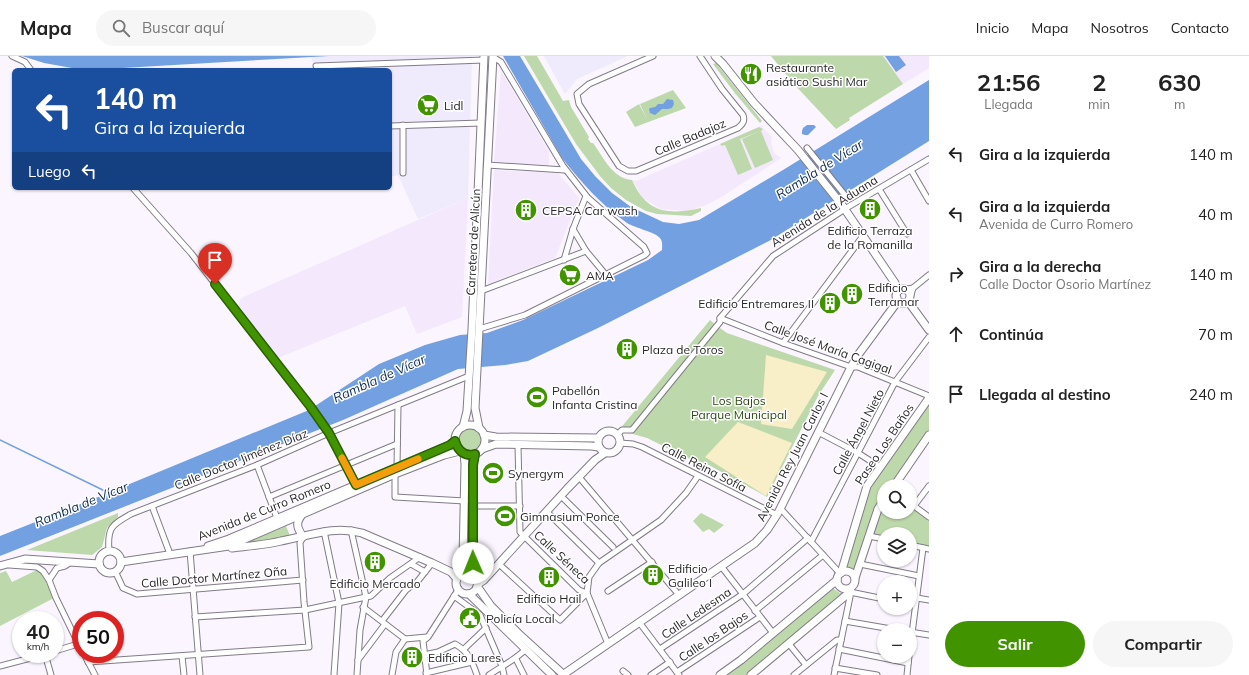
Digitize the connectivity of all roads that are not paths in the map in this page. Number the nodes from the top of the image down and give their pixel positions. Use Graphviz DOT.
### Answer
graph roads {
  1 [pos="12,56"];
  2 [pos="493,56"];
  3 [pos="653,56"];
  4 [pos="700,56"];
  5 [pos="714,56"];
  6 [pos="719,56"];
  7 [pos="484,58"];
  8 [pos="723,64"];
  9 [pos="316,66"];
  10 [pos="337,67"];
  11 [pos="29,68"];
  12 [pos="481,123"];
  13 [pos="403,125"];
  14 [pos="392,126"];
  15 [pos="807,148"];
  16 [pos="929,159"];
  17 [pos="487,165"];
  18 [pos="565,170"];
  19 [pos="911,170"];
  20 [pos="403,173"];
  21 [pos="879,189"];
  22 [pos="135,190"];
  23 [pos="586,196"];
  24 [pos="848,200"];
  25 [pos="929,200"];
  26 [pos="843,206"];
  27 [pos="573,229"];
  28 [pos="907,234"];
  29 [pos="863,236"];
  30 [pos="586,251"];
  31 [pos="564,260"];
  32 [pos="929,274"];
  33 [pos="606,275"];
  34 [pos="481,291"];
  35 [pos="904,297"];
  36 [pos="720,318"];
  37 [pos="476,329"];
  38 [pos="929,330"];
  39 [pos="929,337"];
  40 [pos="783,342"];
  41 [pos="851,367"];
  42 [pos="472,374"];
  43 [pos="895,382"];
  44 [pos="929,397"];
  45 [pos="398,405"];
  46 [pos="463,427"];
  47 [pos="479,428"];
  48 [pos="328,432"];
  49 [pos="818,432"];
  50 [pos="618,434"];
  51 [pos="484,435"];
  52 [pos="929,435"];
  53 [pos="598,438"];
  54 [pos="455,441"];
  55 [pos="620,443"];
  56 [pos="927,443"];
  57 [pos="397,444"];
  58 [pos="518,444"];
  59 [pos="482,449"];
  60 [pos="601,450"];
  61 [pos="462,452"];
  62 [pos="858,453"];
  63 [pos="475,454"];
  64 [pos="257,465"];
  65 [pos="346,465"];
  66 [pos="880,467"];
  67 [pos="396,471"];
  68 [pos="698,476"];
  69 [pos="579,477"];
  70 [pos="899,479"];
  71 [pos="356,485"];
  72 [pos="929,486"];
  73 [pos="269,497"];
  74 [pos="564,499"];
  75 [pos="917,499"];
  76 [pos="465,501"];
  77 [pos="152,506"];
  78 [pos="473,506"];
  79 [pos="520,506"];
  80 [pos="917,508"];
  81 [pos="547,512"];
  82 [pos="778,512"];
  83 [pos="877,512"];
  84 [pos="301,516"];
  85 [pos="929,517"];
  86 [pos="277,518"];
  87 [pos="351,530"];
  88 [pos="324,531"];
  89 [pos="303,536"];
  90 [pos="525,536"];
  91 [pos="869,536"];
  92 [pos="877,538"];
  93 [pos="633,540"];
  94 [pos="810,540"];
  95 [pos="613,547"];
  96 [pos="917,547"];
  97 [pos="923,548"];
  98 [pos="212,549"];
  99 [pos="929,549"];
  100 [pos="109,551"];
  101 [pos="190,551"];
  102 [pos="170,554"];
  103 [pos="823,555"];
  104 [pos="420,557"];
  105 [pos="44,560"];
  106 [pos="71,562"];
  107 [pos="121,562"];
  108 [pos="652,562"];
  109 [pos="432,563"];
  110 [pos="599,563"];
  111 [pos="99,564"];
  112 [pos="411,564"];
  113 [pos="499,564"];
  114 [pos="860,564"];
  115 [pos="2,565"];
  116 [pos="721,566"];
  117 [pos="115,571"];
  118 [pos="425,572"];
  119 [pos="458,576"];
  120 [pos="475,576"];
  121 [pos="839,576"];
  122 [pos="919,576"];
  123 [pos="855,578"];
  124 [pos="49,580"];
  125 [pos="303,580"];
  126 [pos="477,585"];
  127 [pos="194,589"];
  128 [pos="851,590"];
  129 [pos="608,591"];
  130 [pos="917,591"];
  131 [pos="456,593"];
  132 [pos="587,593"];
  133 [pos="469,594"];
  134 [pos="743,594"];
  135 [pos="679,595"];
  136 [pos="366,597"];
  137 [pos="877,597"];
  138 [pos="917,598"];
  139 [pos="929,600"];
  140 [pos="339,603"];
  141 [pos="363,607"];
  142 [pos="305,610"];
  143 [pos="755,610"];
  144 [pos="760,616"];
  145 [pos="195,617"];
  146 [pos="845,621"];
  147 [pos="384,622"];
  148 [pos="639,622"];
  149 [pos="877,627"];
  150 [pos="486,628"];
  151 [pos="72,630"];
  152 [pos="917,633"];
  153 [pos="773,634"];
  154 [pos="929,635"];
  155 [pos="428,637"];
  156 [pos="405,639"];
  157 [pos="841,640"];
  158 [pos="608,644"];
  159 [pos="789,644"];
  160 [pos="526,649"];
  161 [pos="839,649"];
  162 [pos="464,650"];
  163 [pos="660,650"];
  164 [pos="198,655"];
  165 [pos="424,655"];
  166 [pos="182,656"];
  167 [pos="877,657"];
  168 [pos="516,659"];
  169 [pos="124,660"];
  170 [pos="357,661"];
  171 [pos="472,662"];
  172 [pos="670,662"];
  173 [pos="12,663"];
  174 [pos="48,663"];
  175 [pos="89,663"];
  176 [pos="908,663"];
  177 [pos="806,664"];
  178 [pos="0,666"];
  179 [pos="502,666"];
  180 [pos="835,668"];
  181 [pos="623,671"];
  182 [pos="678,673"];
  183 [pos="427,674"];
  184 [pos="52,675"];
  185 [pos="95,675"];
  186 [pos="183,675"];
  187 [pos="200,675"];
  188 [pos="334,675"];
  189 [pos="358,675"];
  190 [pos="392,675"];
  191 [pos="477,675"];
  192 [pos="489,675"];
  193 [pos="504,675"];
  194 [pos="524,675"];
  195 [pos="552,675"];
  196 [pos="564,675"];
  197 [pos="628,675"];
  198 [pos="651,675"];
  199 [pos="720,675"];
  200 [pos="753,675"];
  201 [pos="794,675"];
  202 [pos="834,675"];
  203 [pos="877,675"];
  204 [pos="907,675"];
  1 -- 11 [label="street"];
  2 -- 17 [label="street, Carretera de Alicún"];
  2 -- 18 [label="street"];
  3 -- 4 [label="street, Calle Badajoz"];
  5 -- 8 [label="street"];
  6 -- 8 [label="street"];
  7 -- 10 [label="street"];
  7 -- 12 [label="street, Carretera de Alicún"];
  8 -- 26 [label="street"];
  9 -- 10 [label="street"];
  12 -- 13 [label="street"];
  12 -- 37 [label="street, Carretera de Alicún"];
  13 -- 14 [label="street"];
  13 -- 20 [label="street"];
  15 -- 24 [label="street"];
  16 -- 19 [label="street, Avenida de la Aduana"];
  17 -- 18 [label="street"];
  17 -- 34 [label="street, Carretera de Alicún"];
  18 -- 23 [label="street"];
  19 -- 21 [label="street, Avenida de la Aduana"];
  19 -- 25 [label="street"];
  21 -- 26 [label="street, Avenida de la Aduana"];
  21 -- 28 [label="street"];
  22 -- 48 [label="street"];
  23 -- 27 [label="street"];
  23 -- 33 [label="street"];
  26 -- 29 [label="street"];
  26 -- 36 [label="street, Avenida de la Aduana"];
  27 -- 30 [label="street"];
  27 -- 31 [label="street"];
  29 -- 35 [label="street"];
  29 -- 40 [label="street"];
  30 -- 31 [label="street"];
  30 -- 33 [label="street"];
  31 -- 34 [label="street"];
  32 -- 35 [label="street, Avenida Rey Juan Carlos I"];
  33 -- 37 [label="street"];
  34 -- 37 [label="street, Carretera de Alicún"];
  35 -- 38 [label="street"];
  35 -- 41 [label="street, Avenida Rey Juan Carlos I"];
  36 -- 40 [label="street, Calle José María Cagigal"];
  36 -- 50 [label="street, Avenida de la Aduana"];
  37 -- 42 [label="street, Carretera de Alicún"];
  39 -- 43 [label="street, Calle Ángel Nieto"];
  40 -- 41 [label="street, Calle José María Cagigal"];
  41 -- 43 [label="street, Calle José María Cagigal"];
  41 -- 49 [label="street, Avenida Rey Juan Carlos I"];
  42 -- 45 [label="street, Calle Doctor Jiménez Díaz"];
  42 -- 46 [label="street, Carretera de Alicún"];
  42 -- 47 [label="street, Carretera de Alicún"];
  43 -- 44 [label="street, Calle José María Cagigal"];
  43 -- 62 [label="street, Calle Ángel Nieto"];
  44 -- 66 [label="street, Paseo Los Baños"];
  45 -- 48 [label="street, Calle Doctor Jiménez Díaz"];
  45 -- 57 [label="street"];
  46 -- 47 [label="street"];
  46 -- 54 [label="street"];
  47 -- 51 [label="street"];
  48 -- 64 [label="street, Calle Doctor Jiménez Díaz"];
  48 -- 65 [label="street"];
  49 -- 62 [label="street"];
  49 -- 82 [label="street, Avenida Rey Juan Carlos I"];
  50 -- 53 [label="street"];
  50 -- 55 [label="street"];
  51 -- 53 [label="street"];
  51 -- 59 [label="street"];
  52 -- 56 [label="street"];
  53 -- 60 [label="street"];
  54 -- 61 [label="street"];
  54 -- 67 [label="street, Avenida de Curro Romero"];
  55 -- 60 [label="street"];
  55 -- 68 [label="street, Calle Reina Sofía"];
  56 -- 70 [label="street"];
  57 -- 65 [label="street"];
  57 -- 67 [label="street"];
  58 -- 59 [label="street"];
  58 -- 60 [label="street"];
  58 -- 79 [label="street"];
  59 -- 63 [label="street"];
  60 -- 69 [label="street"];
  61 -- 63 [label="street"];
  61 -- 67 [label="street, Avenida de Curro Romero"];
  61 -- 76 [label="street"];
  62 -- 66 [label="street"];
  62 -- 94 [label="street, Calle Ángel Nieto"];
  63 -- 78 [label="street"];
  64 -- 73 [label="street"];
  64 -- 77 [label="street, Calle Doctor Jiménez Díaz"];
  65 -- 71 [label="street"];
  65 -- 73 [label="street"];
  66 -- 121 [label="street, Paseo Los Baños"];
  67 -- 71 [label="street, Avenida de Curro Romero"];
  67 -- 76 [label="street"];
  67 -- 84 [label="street, Avenida de Curro Romero"];
  68 -- 82 [label="street, Calle Reina Sofía"];
  68 -- 93 [label="street"];
  69 -- 81 [label="street"];
  69 -- 93 [label="street"];
  71 -- 86 [label="street, Avenida de Curro Romero"];
  72 -- 75 [label="street"];
  73 -- 86 [label="street"];
  74 -- 95 [label="street"];
  76 -- 119 [label="street"];
  77 -- 100 [label="street, Calle Doctor Jiménez Díaz"];
  77 -- 102 [label="street"];
  78 -- 79 [label="street"];
  78 -- 120 [label="street"];
  79 -- 90 [label="street"];
  80 -- 85 [label="street"];
  81 -- 90 [label="street"];
  81 -- 110 [label="street"];
  82 -- 94 [label="street"];
  82 -- 116 [label="street, Avenida Rey Juan Carlos I"];
  83 -- 91 [label="street"];
  84 -- 89 [label="street"];
  84 -- 98 [label="street, Avenida de Curro Romero"];
  86 -- 101 [label="street, Avenida de Curro Romero"];
  87 -- 88 [label="street"];
  87 -- 104 [label="street"];
  87 -- 136 [label="street"];
  88 -- 89 [label="street"];
  88 -- 140 [label="street"];
  89 -- 98 [label="street"];
  89 -- 125 [label="street"];
  90 -- 113 [label="street"];
  90 -- 132 [label="street, Calle Séneca"];
  91 -- 92 [label="street"];
  91 -- 114 [label="street"];
  93 -- 108 [label="street"];
  93 -- 110 [label="street"];
  94 -- 103 [label="street"];
  94 -- 134 [label="street, Calle Ledesma"];
  96 -- 97 [label="street"];
  97 -- 99 [label="street"];
  97 -- 122 [label="street"];
  98 -- 101 [label="street, Avenida de Curro Romero"];
  100 -- 107 [label="street"];
  100 -- 111 [label="street"];
  101 -- 102 [label="street"];
  101 -- 127 [label="street"];
  102 -- 107 [label="street"];
  103 -- 121 [label="street"];
  103 -- 143 [label="street"];
  104 -- 109 [label="street"];
  104 -- 112 [label="street"];
  105 -- 106 [label="street"];
  105 -- 115 [label="street"];
  105 -- 124 [label="street"];
  106 -- 111 [label="street"];
  106 -- 124 [label="street"];
  107 -- 117 [label="street"];
  108 -- 129 [label="street"];
  108 -- 135 [label="street"];
  109 -- 118 [label="street"];
  109 -- 119 [label="street"];
  110 -- 132 [label="street"];
  111 -- 117 [label="street"];
  112 -- 118 [label="street"];
  112 -- 136 [label="street"];
  113 -- 126 [label="street"];
  113 -- 132 [label="street"];
  114 -- 122 [label="street"];
  114 -- 123 [label="street"];
  115 -- 124 [label="street"];
  116 -- 134 [label="street"];
  116 -- 135 [label="street, Avenida Rey Juan Carlos I"];
  117 -- 127 [label="street, Calle Doctor Martínez Oña"];
  118 -- 147 [label="street"];
  119 -- 120 [label="street"];
  119 -- 131 [label="street"];
  120 -- 126 [label="street"];
  121 -- 123 [label="street"];
  121 -- 128 [label="street"];
  121 -- 153 [label="street"];
  122 -- 130 [label="street"];
  123 -- 128 [label="street"];
  124 -- 151 [label="street"];
  125 -- 127 [label="street, Calle Doctor Martínez Oña"];
  125 -- 142 [label="street"];
  126 -- 133 [label="street"];
  126 -- 196 [label="street"];
  127 -- 145 [label="street"];
  128 -- 137 [label="street"];
  128 -- 146 [label="street"];
  128 -- 159 [label="street"];
  131 -- 133 [label="street"];
  131 -- 150 [label="street"];
  131 -- 155 [label="street"];
  132 -- 158 [label="street"];
  133 -- 160 [label="street"];
  134 -- 143 [label="street"];
  134 -- 163 [label="street, Calle Ledesma"];
  135 -- 148 [label="street, Avenida Rey Juan Carlos I"];
  136 -- 140 [label="street"];
  136 -- 141 [label="street"];
  138 -- 139 [label="street"];
  140 -- 142 [label="street"];
  140 -- 188 [label="street"];
  141 -- 147 [label="street"];
  141 -- 170 [label="street"];
  142 -- 145 [label="street"];
  142 -- 164 [label="street"];
  143 -- 144 [label="street"];
  144 -- 153 [label="street"];
  144 -- 182 [label="street, Calle los Bajos"];
  145 -- 164 [label="street"];
  146 -- 149 [label="street"];
  146 -- 157 [label="street"];
  147 -- 156 [label="street"];
  147 -- 170 [label="street"];
  148 -- 158 [label="street, Avenida Rey Juan Carlos I"];
  148 -- 163 [label="street"];
  150 -- 162 [label="street"];
  150 -- 179 [label="street"];
  152 -- 154 [label="street"];
  153 -- 199 [label="street"];
  155 -- 156 [label="street"];
  155 -- 165 [label="street"];
  156 -- 190 [label="street"];
  157 -- 161 [label="street"];
  157 -- 177 [label="street"];
  158 -- 196 [label="street, Avenida Rey Juan Carlos I"];
  159 -- 177 [label="street"];
  159 -- 200 [label="street"];
  160 -- 168 [label="street"];
  160 -- 195 [label="street"];
  161 -- 167 [label="street"];
  161 -- 180 [label="street"];
  162 -- 165 [label="street"];
  162 -- 171 [label="street"];
  163 -- 172 [label="street"];
  164 -- 166 [label="street"];
  164 -- 187 [label="street"];
  165 -- 183 [label="street"];
  166 -- 169 [label="street"];
  166 -- 186 [label="street"];
  168 -- 179 [label="street"];
  168 -- 194 [label="street"];
  170 -- 189 [label="street"];
  171 -- 183 [label="street"];
  171 -- 191 [label="street"];
  172 -- 182 [label="street"];
  172 -- 198 [label="street"];
  173 -- 178 [label="street"];
  174 -- 184 [label="street"];
  175 -- 185 [label="street"];
  176 -- 204 [label="street"];
  177 -- 201 [label="street"];
  179 -- 192 [label="street"];
  179 -- 193 [label="street"];
  180 -- 202 [label="street"];
  180 -- 203 [label="street"];
  181 -- 197 [label="street"];
}
